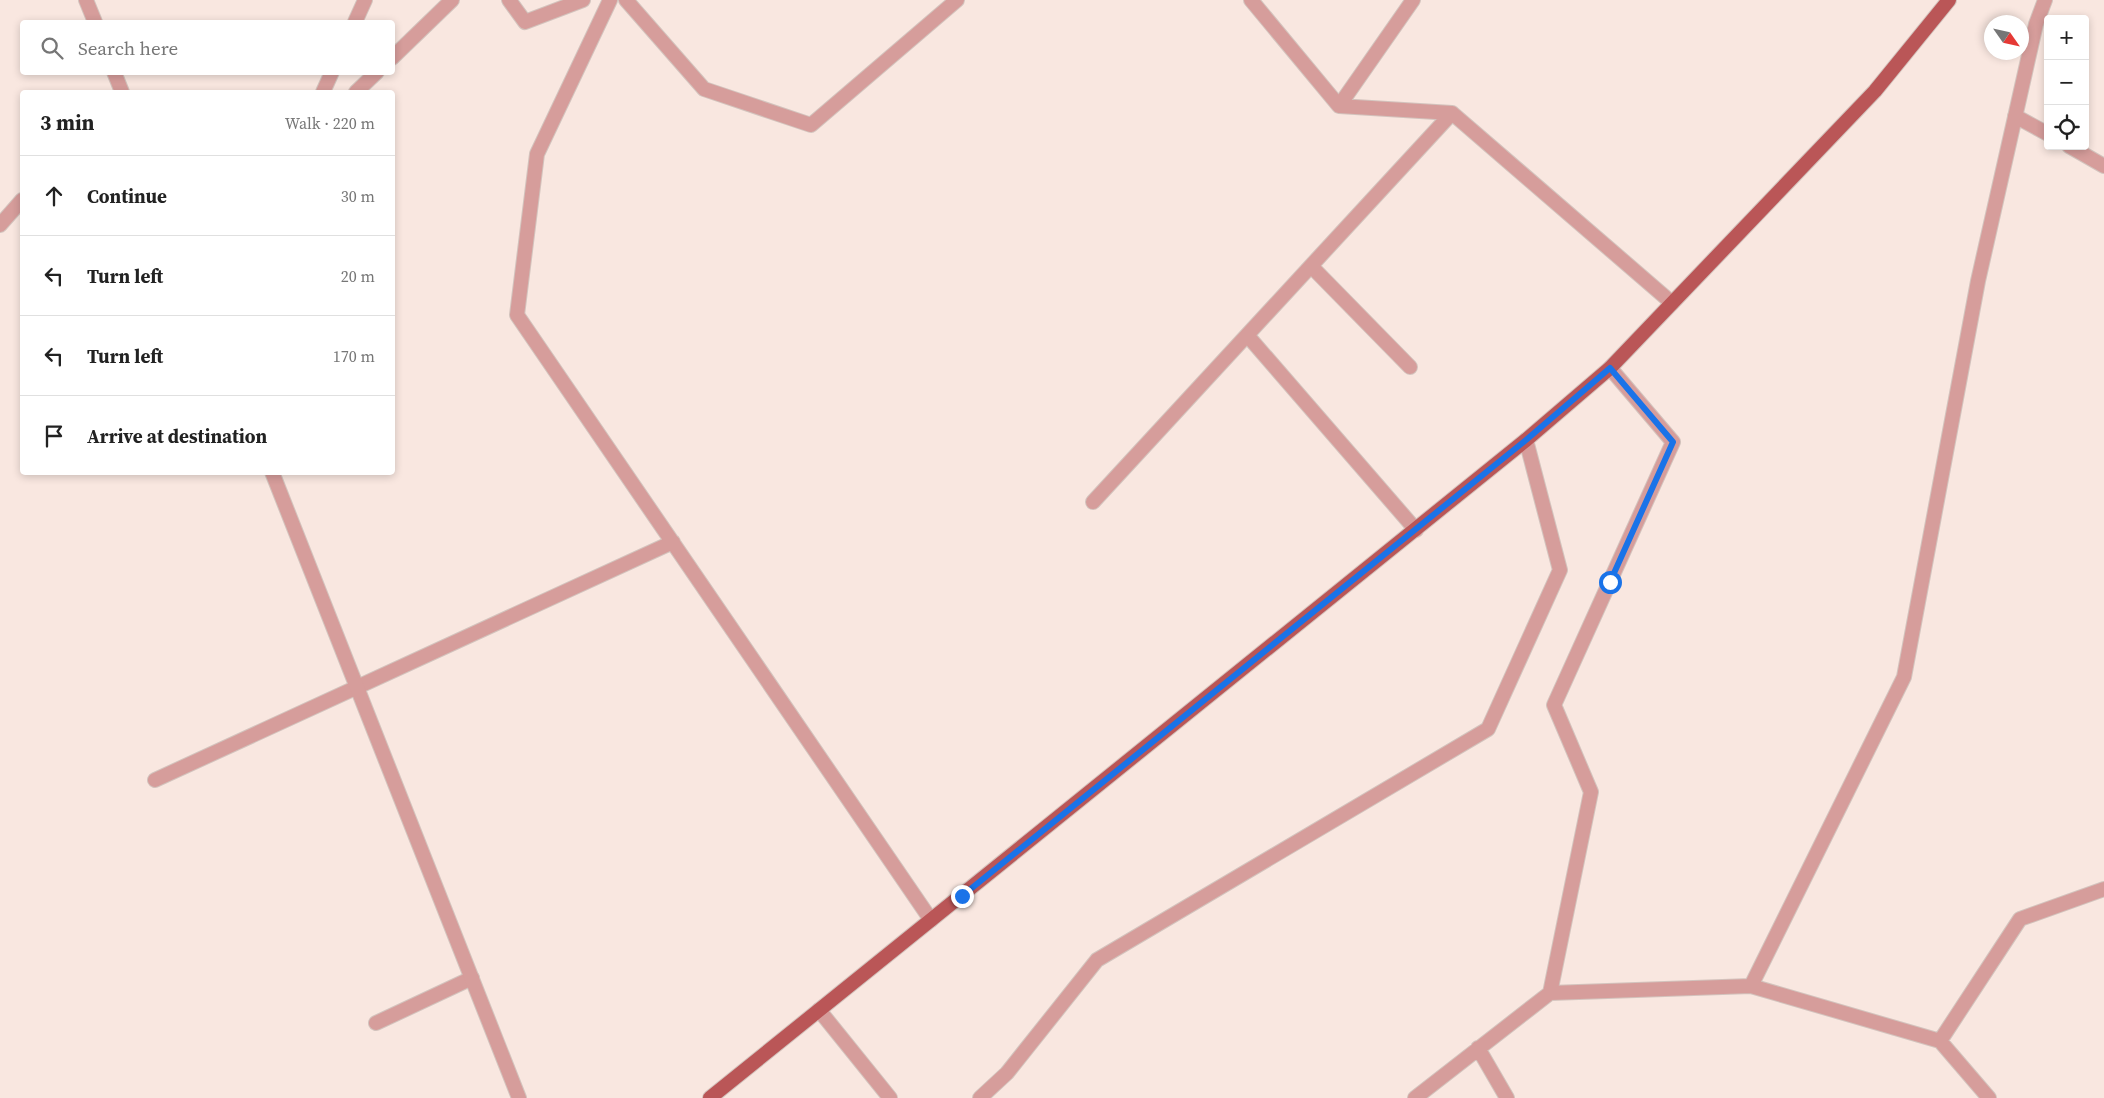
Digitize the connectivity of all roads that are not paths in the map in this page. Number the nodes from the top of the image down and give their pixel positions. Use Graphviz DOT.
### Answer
graph roads {
  1 [pos="86,0"];
  2 [pos="365,0"];
  3 [pos="452,0"];
  4 [pos="509,0"];
  5 [pos="583,0"];
  6 [pos="610,0"];
  7 [pos="626,0"];
  8 [pos="957,0"];
  9 [pos="1251,0"];
  10 [pos="1412,0"];
  11 [pos="1949,0"];
  12 [pos="2045,0"];
  13 [pos="93,20"];
  14 [pos="356,20"];
  15 [pos="395,55"];
  16 [pos="115,75"];
  17 [pos="331,75"];
  18 [pos="374,75"];
  19 [pos="121,90"];
  20 [pos="324,90"];
  21 [pos="358,90"];
  22 [pos="1339,106"];
  23 [pos="1452,113"];
  24 [pos="2016,116"];
  25 [pos="2044,132"];
  26 [pos="2077,150"];
  27 [pos="2104,166"];
  28 [pos="20,202"];
  29 [pos="0,225"];
  30 [pos="1311,266"];
  31 [pos="1672,303"];
  32 [pos="1247,335"];
  33 [pos="1410,367"];
  34 [pos="1610,368"];
  35 [pos="1526,440"];
  36 [pos="273,475"];
  37 [pos="1093,502"];
  38 [pos="1416,530"];
  39 [pos="673,542"];
  40 [pos="357,686"];
  41 [pos="155,780"];
  42 [pos="2104,889"];
  43 [pos="931,920"];
  44 [pos="472,978"];
  45 [pos="1751,986"];
  46 [pos="1550,992"];
  47 [pos="819,1010"];
  48 [pos="376,1023"];
  49 [pos="1940,1041"];
  50 [pos="1478,1048"];
  51 [pos="519,1098"];
  52 [pos="710,1098"];
  53 [pos="890,1098"];
  54 [pos="980,1098"];
  55 [pos="1415,1098"];
  56 [pos="1508,1098"];
  57 [pos="1989,1098"];
  1 -- 13 [label="street"];
  2 -- 14 [label="street"];
  3 -- 15 [label="street"];
  4 -- 5 [label="street"];
  6 -- 39 [label="street"];
  7 -- 8 [label="street"];
  9 -- 22 [label="street"];
  10 -- 22 [label="street"];
  11 -- 31 [label="main road"];
  12 -- 24 [label="street"];
  16 -- 19 [label="street"];
  17 -- 20 [label="street"];
  18 -- 21 [label="street"];
  22 -- 23 [label="street"];
  23 -- 30 [label="street"];
  23 -- 31 [label="street"];
  24 -- 25 [label="street"];
  24 -- 45 [label="street"];
  26 -- 27 [label="street"];
  28 -- 29 [label="street"];
  30 -- 32 [label="street"];
  30 -- 33 [label="street"];
  31 -- 34 [label="main road"];
  32 -- 37 [label="street"];
  32 -- 38 [label="street"];
  34 -- 35 [label="main road"];
  34 -- 46 [label="street"];
  35 -- 38 [label="main road"];
  35 -- 54 [label="street"];
  36 -- 40 [label="street"];
  38 -- 43 [label="main road"];
  39 -- 40 [label="street"];
  39 -- 43 [label="street"];
  40 -- 41 [label="street"];
  40 -- 44 [label="street"];
  42 -- 49 [label="street"];
  43 -- 47 [label="main road"];
  44 -- 48 [label="street"];
  44 -- 51 [label="street"];
  45 -- 46 [label="street"];
  45 -- 49 [label="street"];
  46 -- 50 [label="street"];
  47 -- 52 [label="main road"];
  47 -- 53 [label="street"];
  49 -- 57 [label="street"];
  50 -- 55 [label="street"];
  50 -- 56 [label="street"];
}
